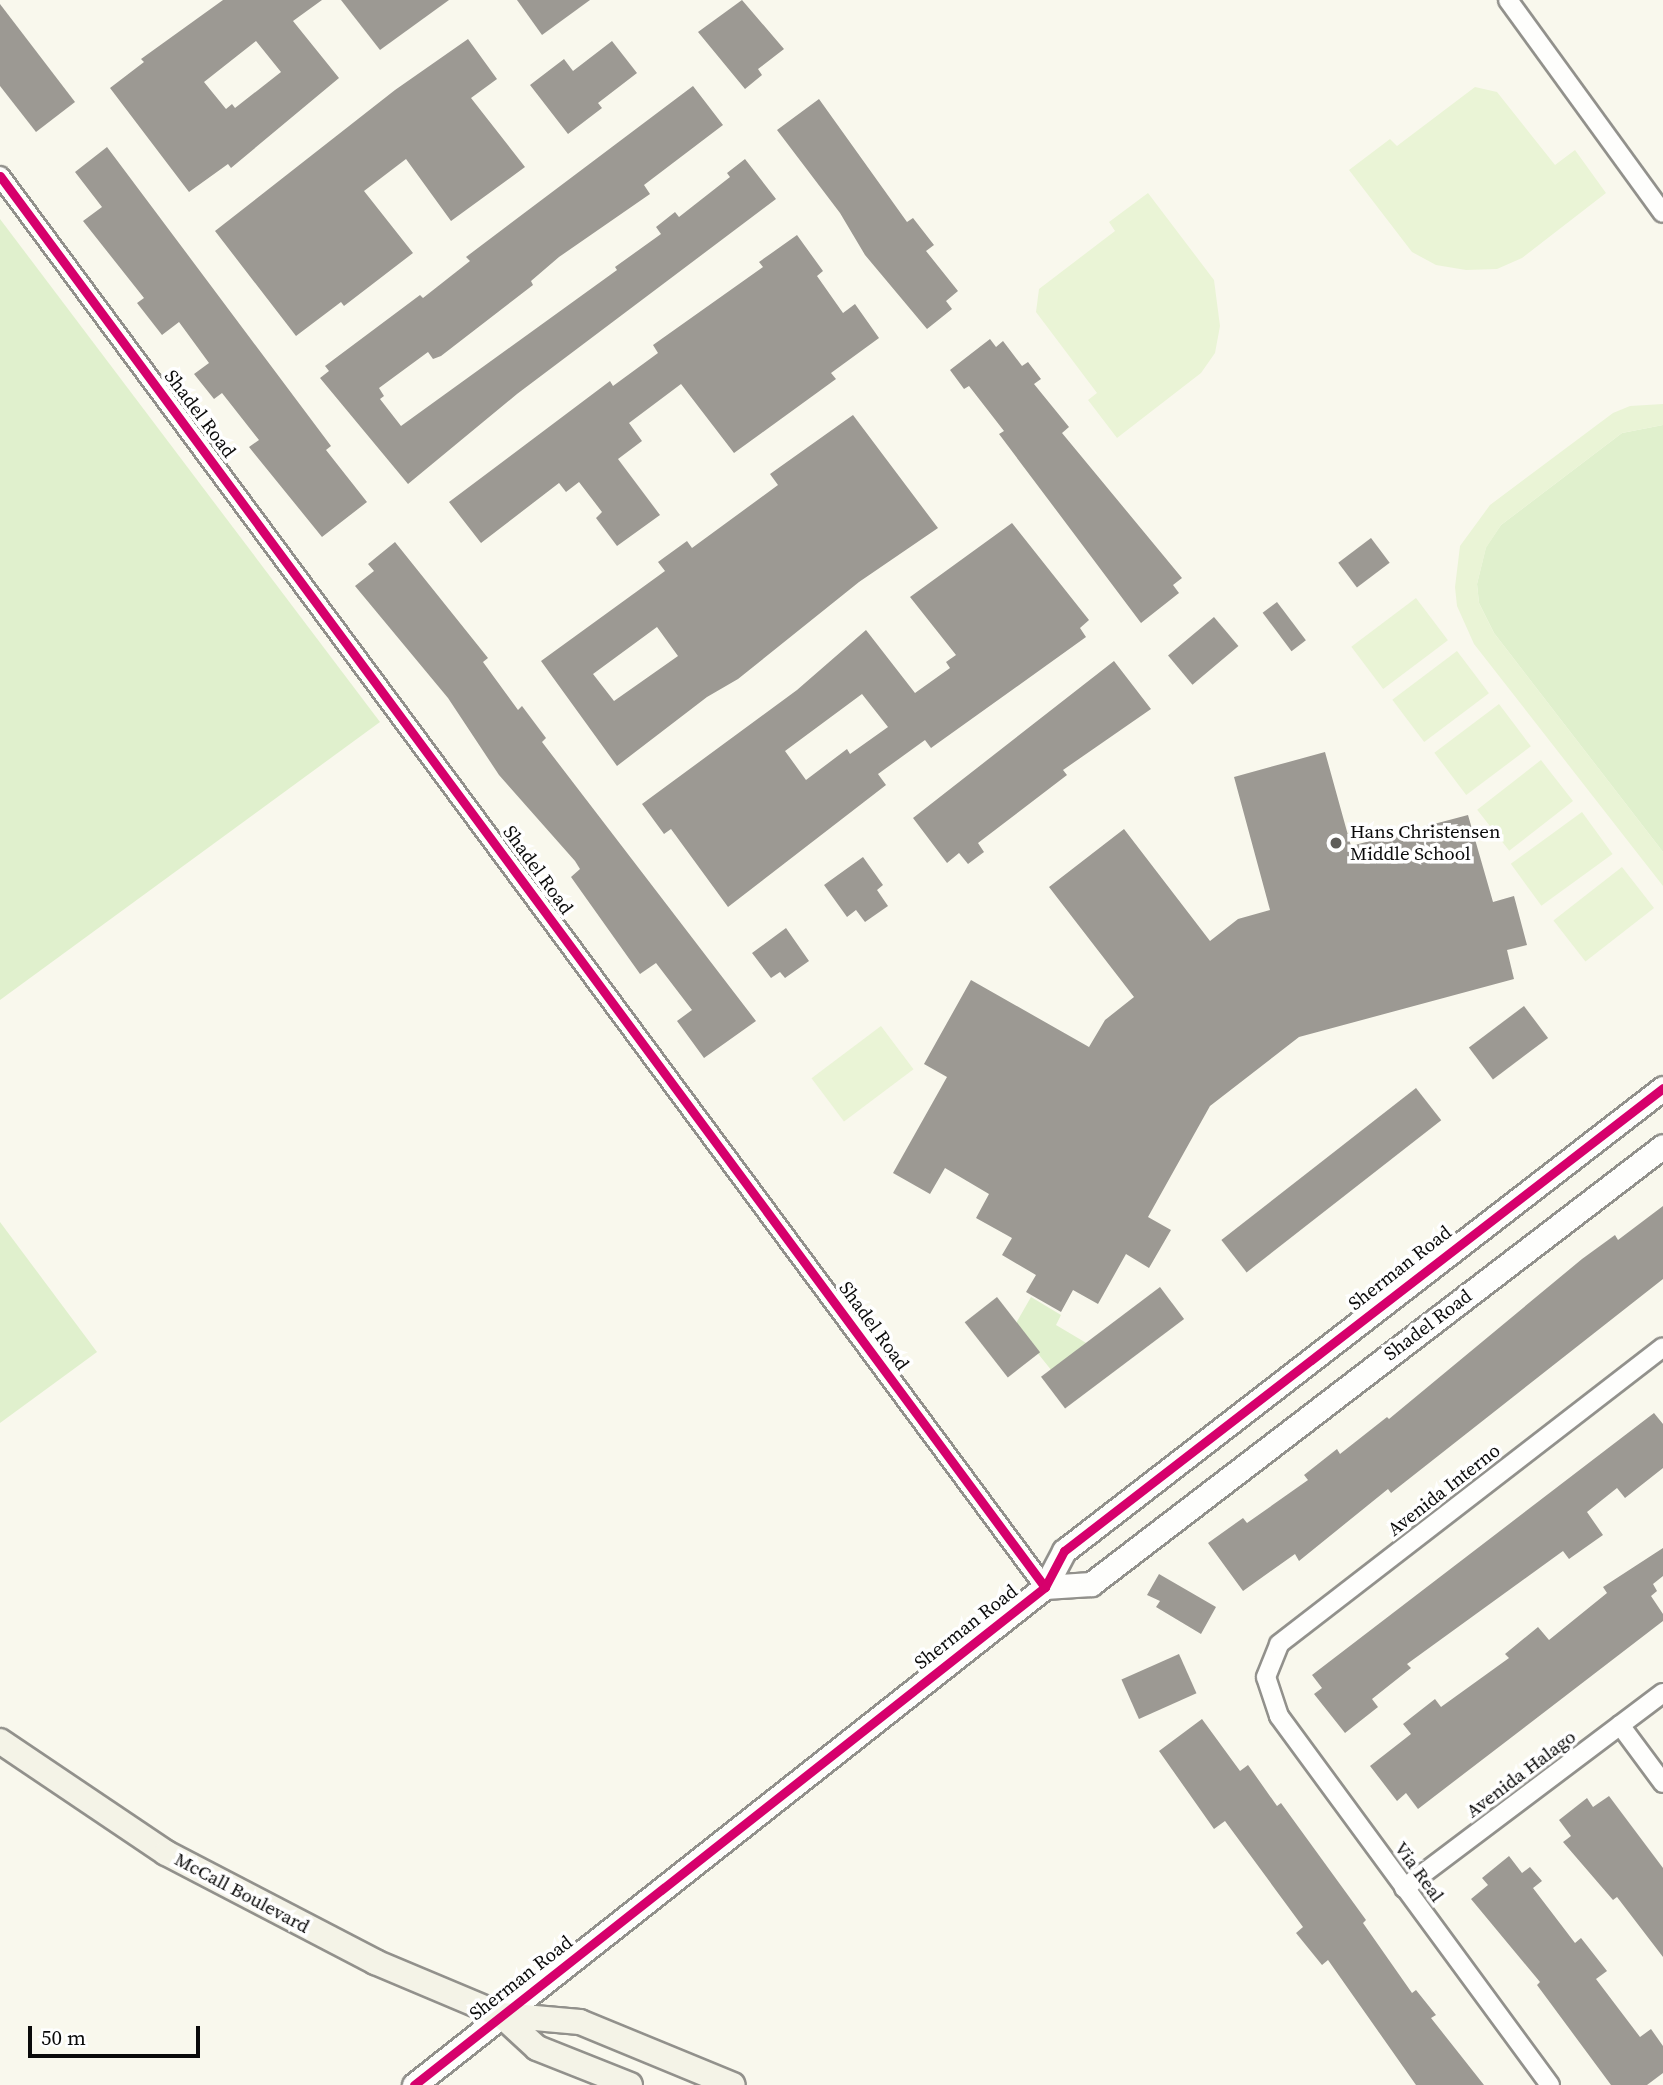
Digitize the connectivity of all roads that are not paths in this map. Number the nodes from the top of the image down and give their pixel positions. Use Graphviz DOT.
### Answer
graph roads {
  1 [pos="1508,0"];
  2 [pos="0,176"];
  3 [pos="1663,213"];
  4 [pos="1663,1088"];
  5 [pos="1663,1146"];
  6 [pos="1663,1347"];
  7 [pos="1045,1587"];
  8 [pos="1266,1677"];
  9 [pos="1663,1693"];
  10 [pos="1620,1726"];
  11 [pos="0,1741"];
  12 [pos="1663,1783"];
  13 [pos="1404,1888"];
  14 [pos="501,2015"];
  15 [pos="414,2085"];
  16 [pos="630,2085"];
  17 [pos="733,2085"];
  18 [pos="1550,2085"];
  1 -- 3 [label="street"];
  2 -- 7 [label="street, Shadel Road"];
  4 -- 7 [label="street, Sherman Road"];
  5 -- 7 [label="street, Shadel Road"];
  6 -- 8 [label="street, Avenida Interno"];
  7 -- 14 [label="street, Sherman Road"];
  8 -- 13 [label="street, Via Real"];
  9 -- 10 [label="street, Avenida Halago"];
  10 -- 12 [label="street"];
  10 -- 13 [label="street, Avenida Halago"];
  11 -- 14 [label="main road, McCall Boulevard"];
  13 -- 18 [label="street, Via Real"];
  14 -- 15 [label="street, Sherman Road"];
  14 -- 16 [label="main road, McCall Boulevard"];
  14 -- 17 [label="main road, McCall Boulevard"];
}
